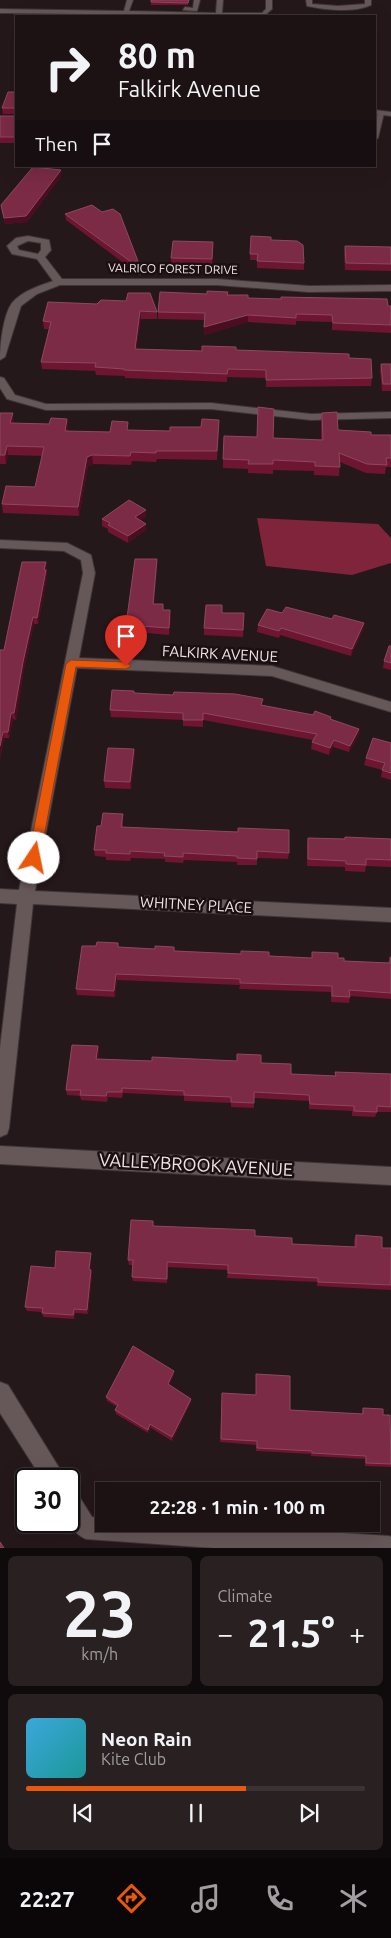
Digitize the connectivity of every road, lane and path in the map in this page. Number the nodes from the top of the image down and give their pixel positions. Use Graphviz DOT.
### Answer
graph roads {
  1 [pos="130,0"];
  2 [pos="197,0"];
  3 [pos="220,0"];
  4 [pos="268,0"];
  5 [pos="340,0"];
  6 [pos="368,0"];
  7 [pos="309,1"];
  8 [pos="0,11"];
  9 [pos="127,11"];
  10 [pos="80,14"];
  11 [pos="219,14"];
  12 [pos="378,112"];
  13 [pos="391,114"];
  14 [pos="376,129"];
  15 [pos="40,257"];
  16 [pos="60,282"];
  17 [pos="391,288"];
  18 [pos="0,357"];
  19 [pos="0,380"];
  20 [pos="391,415"];
  21 [pos="0,544"];
  22 [pos="71,664"];
  23 [pos="391,707"];
  24 [pos="0,896"];
  25 [pos="26,896"];
  26 [pos="391,915"];
  27 [pos="0,1128"];
  28 [pos="0,1155"];
  29 [pos="391,1176"];
  30 [pos="0,1393"];
  31 [pos="48,1468"];
  32 [pos="80,1518"];
  33 [pos="389,1548"];
  1 -- 9 [label="lane"];
  2 -- 9 [label="lane"];
  3 -- 11 [label="lane"];
  4 -- 11 [label="lane"];
  5 -- 7 [label="lane"];
  6 -- 7 [label="lane"];
  8 -- 10 [label="lane"];
  9 -- 10 [label="lane"];
  9 -- 11 [label="lane"];
  12 -- 13 [label="street"];
  12 -- 14 [label="lane"];
  15 -- 16 [label="street"];
  16 -- 17 [label="street, VALRICO FOREST DRIVE"];
  16 -- 18 [label="street, VALRICO FOREST DRIVE"];
  19 -- 20 [label="street"];
  21 -- 22 [label="street"];
  22 -- 23 [label="street, FALKIRK AVENUE"];
  22 -- 25 [label="street"];
  24 -- 25 [label="street, WHITNEY PLACE"];
  25 -- 26 [label="street, WHITNEY PLACE"];
  25 -- 27 [label="street"];
  28 -- 29 [label="street, VALLEYBROOK AVENUE"];
  30 -- 31 [label="street"];
  32 -- 33 [label="street"];
}
